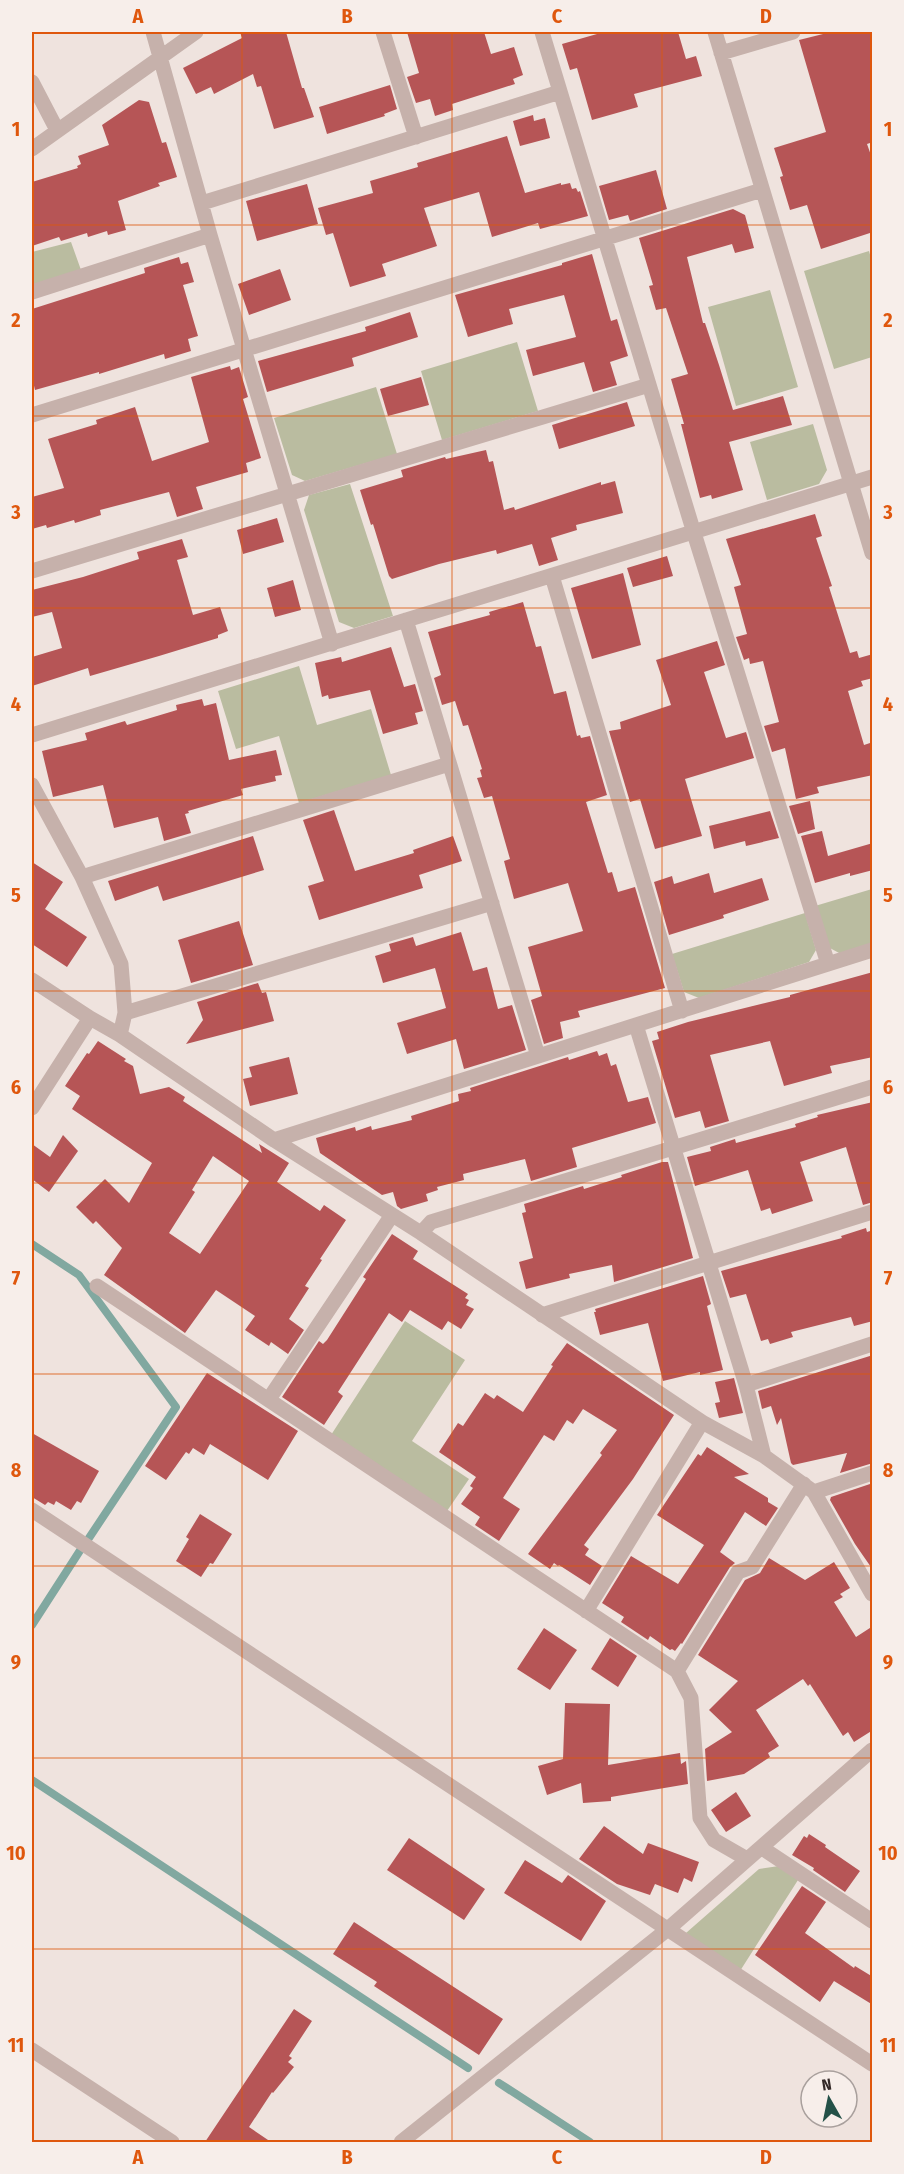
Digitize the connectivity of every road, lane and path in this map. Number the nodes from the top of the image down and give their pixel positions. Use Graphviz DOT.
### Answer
graph roads {
  1 [pos="153,32"];
  2 [pos="196,32"];
  3 [pos="383,32"];
  4 [pos="542,32"];
  5 [pos="715,32"];
  6 [pos="793,32"];
  7 [pos="721,53"];
  8 [pos="160,56"];
  9 [pos="32,82"];
  10 [pos="560,92"];
  11 [pos="57,130"];
  12 [pos="416,137"];
  13 [pos="32,149"];
  14 [pos="762,190"];
  15 [pos="202,204"];
  16 [pos="210,236"];
  17 [pos="604,238"];
  18 [pos="32,292"];
  19 [pos="245,350"];
  20 [pos="648,385"];
  21 [pos="32,415"];
  22 [pos="873,477"];
  23 [pos="852,483"];
  24 [pos="288,494"];
  25 [pos="694,533"];
  26 [pos="873,553"];
  27 [pos="32,571"];
  28 [pos="552,576"];
  29 [pos="406,620"];
  30 [pos="332,644"];
  31 [pos="32,735"];
  32 [pos="449,764"];
  33 [pos="32,785"];
  34 [pos="82,876"];
  35 [pos="492,903"];
  36 [pos="873,951"];
  37 [pos="828,964"];
  38 [pos="32,980"];
  39 [pos="682,1011"];
  40 [pos="125,1013"];
  41 [pos="90,1018"];
  42 [pos="636,1025"];
  43 [pos="120,1035"];
  44 [pos="538,1056"];
  45 [pos="873,1087"];
  46 [pos="32,1107"];
  47 [pos="274,1140"];
  48 [pos="673,1146"];
  49 [pos="873,1212"];
  50 [pos="392,1215"];
  51 [pos="421,1233"];
  52 [pos="709,1263"];
  53 [pos="97,1286"];
  54 [pos="542,1315"];
  55 [pos="873,1344"];
  56 [pos="746,1384"];
  57 [pos="269,1399"];
  58 [pos="702,1422"];
  59 [pos="764,1456"];
  60 [pos="873,1473"];
  61 [pos="809,1488"];
  62 [pos="32,1510"];
  63 [pos="873,1594"];
  64 [pos="586,1611"];
  65 [pos="677,1671"];
  66 [pos="873,1750"];
  67 [pos="762,1848"];
  68 [pos="747,1859"];
  69 [pos="873,1921"];
  70 [pos="668,1929"];
  71 [pos="32,2050"];
  72 [pos="873,2064"];
  73 [pos="172,2142"];
  74 [pos="401,2142"];
  1 -- 8 [label="street"];
  2 -- 8 [label="street"];
  3 -- 12 [label="street"];
  4 -- 10 [label="street"];
  5 -- 7 [label="street"];
  6 -- 7 [label="street"];
  7 -- 14 [label="street"];
  8 -- 11 [label="street"];
  8 -- 15 [label="street"];
  9 -- 11 [label="street"];
  10 -- 12 [label="street"];
  10 -- 17 [label="street"];
  11 -- 13 [label="street"];
  12 -- 15 [label="street"];
  14 -- 17 [label="street"];
  14 -- 23 [label="street"];
  15 -- 16 [label="street"];
  16 -- 18 [label="street"];
  16 -- 19 [label="street"];
  17 -- 19 [label="street"];
  17 -- 20 [label="street"];
  19 -- 21 [label="street"];
  19 -- 24 [label="street"];
  20 -- 24 [label="street"];
  20 -- 25 [label="street"];
  22 -- 23 [label="street"];
  23 -- 25 [label="street"];
  23 -- 26 [label="street"];
  24 -- 27 [label="street"];
  24 -- 30 [label="street"];
  25 -- 28 [label="street"];
  25 -- 37 [label="street"];
  28 -- 29 [label="street"];
  28 -- 39 [label="street"];
  29 -- 30 [label="street"];
  29 -- 32 [label="street"];
  30 -- 31 [label="street"];
  32 -- 34 [label="street"];
  32 -- 35 [label="street"];
  33 -- 34 [label="street"];
  34 -- 40 [label="street"];
  35 -- 40 [label="street"];
  35 -- 44 [label="street"];
  36 -- 37 [label="street"];
  37 -- 39 [label="street"];
  38 -- 41 [label="street"];
  39 -- 42 [label="street"];
  40 -- 43 [label="street"];
  41 -- 43 [label="street"];
  41 -- 46 [label="street"];
  42 -- 44 [label="street"];
  42 -- 48 [label="street"];
  43 -- 47 [label="street"];
  44 -- 47 [label="street"];
  45 -- 48 [label="street"];
  47 -- 50 [label="street"];
  48 -- 51 [label="street"];
  48 -- 52 [label="street"];
  49 -- 52 [label="street"];
  50 -- 51 [label="street"];
  50 -- 57 [label="street"];
  51 -- 54 [label="street"];
  52 -- 54 [label="street"];
  52 -- 56 [label="street"];
  53 -- 57 [label="street"];
  54 -- 58 [label="street"];
  55 -- 56 [label="street"];
  56 -- 59 [label="street"];
  57 -- 64 [label="street"];
  58 -- 59 [label="street"];
  58 -- 64 [label="street"];
  59 -- 61 [label="street"];
  60 -- 61 [label="street"];
  61 -- 63 [label="street"];
  61 -- 65 [label="street"];
  62 -- 70 [label="street"];
  64 -- 65 [label="street"];
  65 -- 68 [label="street"];
  66 -- 67 [label="street"];
  67 -- 68 [label="street"];
  67 -- 69 [label="street"];
  68 -- 70 [label="street"];
  70 -- 72 [label="street"];
  70 -- 74 [label="street"];
  71 -- 73 [label="street"];
}
